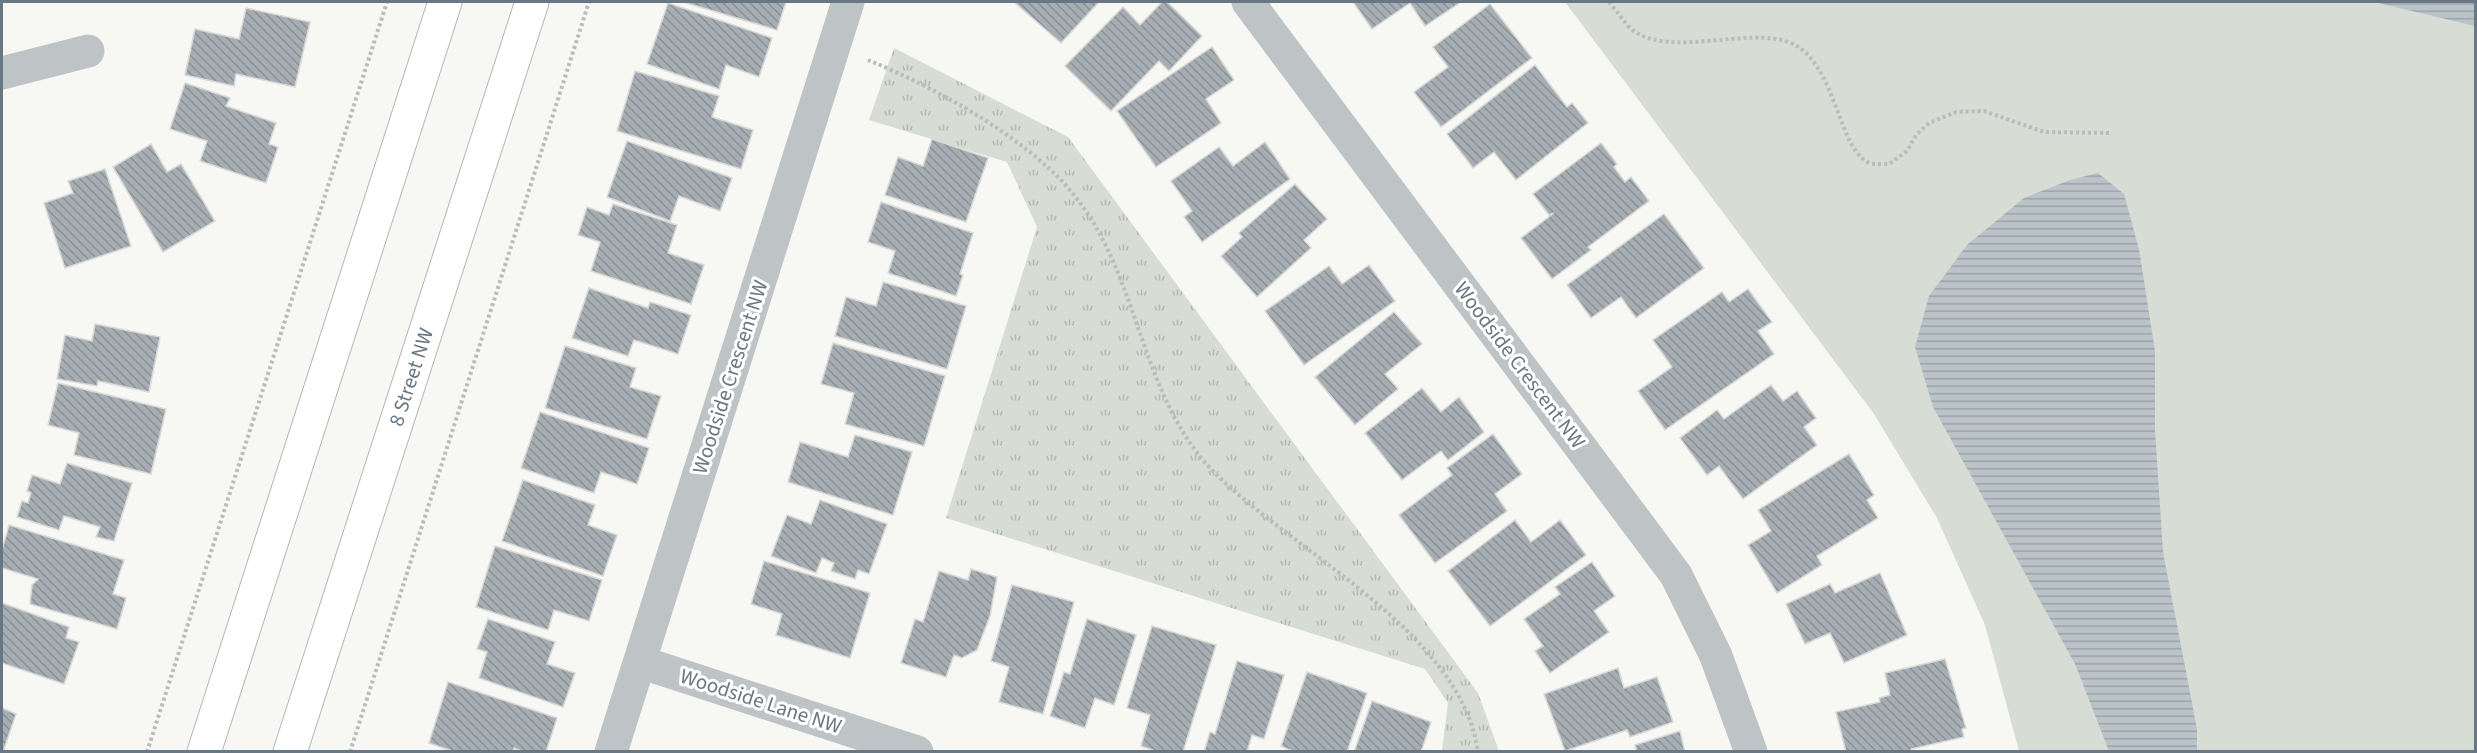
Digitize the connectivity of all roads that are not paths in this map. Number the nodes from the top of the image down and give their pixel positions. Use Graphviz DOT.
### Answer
graph roads {
  1 [pos="445,2"];
  2 [pos="532,2"];
  3 [pos="848,2"];
  4 [pos="1248,2"];
  5 [pos="88,51"];
  6 [pos="2,73"];
  7 [pos="639,662"];
  8 [pos="204,752"];
  9 [pos="290,752"];
  10 [pos="611,752"];
  11 [pos="917,752"];
  12 [pos="1751,752"];
  1 -- 8 [label="main road"];
  2 -- 9 [label="main road, 8 Street NW"];
  3 -- 7 [label="street, Woodside Crescent NW"];
  4 -- 12 [label="street, Woodside Crescent NW"];
  5 -- 6 [label="street"];
  7 -- 10 [label="street, Woodside Crescent NW"];
  7 -- 11 [label="street, Woodside Lane NW"];
}
